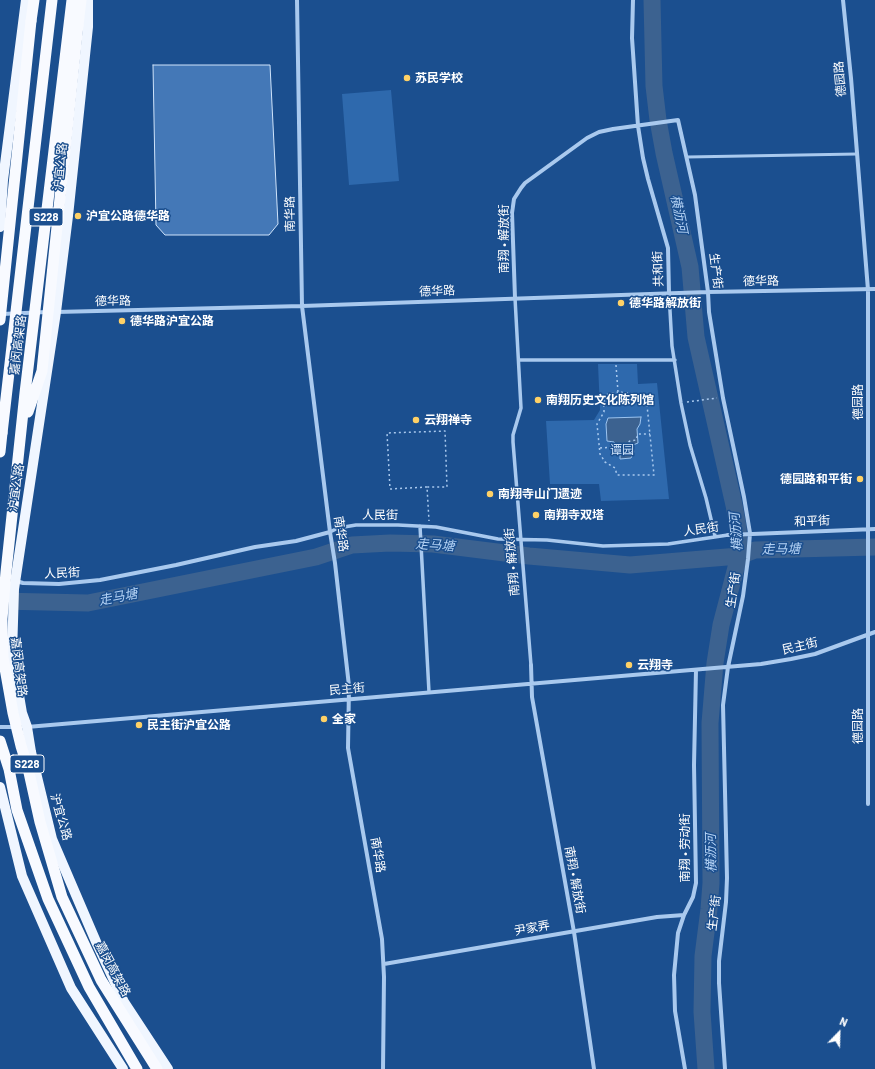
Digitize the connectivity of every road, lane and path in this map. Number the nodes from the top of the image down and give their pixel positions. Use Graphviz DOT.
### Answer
graph roads {
  1 [pos="26,0"];
  2 [pos="34,0"];
  3 [pos="52,0"];
  4 [pos="72,0"];
  5 [pos="81,0"];
  6 [pos="88,0"];
  7 [pos="297,0"];
  8 [pos="633,0"];
  9 [pos="843,0"];
  10 [pos="678,120"];
  11 [pos="638,126"];
  12 [pos="857,154"];
  13 [pos="687,156"];
  14 [pos="2,179"];
  15 [pos="0,227"];
  16 [pos="875,289"];
  17 [pos="868,290"];
  18 [pos="708,292"];
  19 [pos="669,293"];
  20 [pos="515,298"];
  21 [pos="302,306"];
  22 [pos="56,312"];
  23 [pos="0,314"];
  24 [pos="0,320"];
  25 [pos="519,360"];
  26 [pos="616,360"];
  27 [pos="675,360"];
  28 [pos="618,392"];
  29 [pos="723,398"];
  30 [pos="695,401"];
  31 [pos="0,413"];
  32 [pos="2,433"];
  33 [pos="21,433"];
  34 [pos="650,434"];
  35 [pos="599,448"];
  36 [pos="0,452"];
  37 [pos="427,487"];
  38 [pos="420,526"];
  39 [pos="429,527"];
  40 [pos="868,529"];
  41 [pos="875,529"];
  42 [pos="330,532"];
  43 [pos="750,533"];
  44 [pos="728,535"];
  45 [pos="715,536"];
  46 [pos="520,540"];
  47 [pos="14,585"];
  48 [pos="875,632"];
  49 [pos="868,635"];
  50 [pos="531,665"];
  51 [pos="728,667"];
  52 [pos="696,670"];
  53 [pos="531,683"];
  54 [pos="429,692"];
  55 [pos="350,699"];
  56 [pos="0,727"];
  57 [pos="27,727"];
  58 [pos="0,741"];
  59 [pos="0,787"];
  60 [pos="868,804"];
  61 [pos="684,915"];
  62 [pos="574,932"];
  63 [pos="384,964"];
  64 [pos="123,1069"];
  65 [pos="137,1069"];
  66 [pos="157,1069"];
  67 [pos="168,1069"];
  68 [pos="383,1069"];
  69 [pos="594,1069"];
  70 [pos="686,1069"];
  71 [pos="725,1069"];
  1 -- 14 [label="main road"];
  2 -- 24 [label="highway, bridge"];
  3 -- 32 [label="highway, 嘉闵高架路 / S228, bridge"];
  4 -- 33 [label="highway, 嘉闵高架路 / S228, bridge"];
  5 -- 33 [label="highway, bridge"];
  6 -- 22 [label="main road, 沪宜公路"];
  7 -- 21 [label="street, 南华路"];
  8 -- 11 [label="street, 共和街"];
  9 -- 12 [label="street, 德园路"];
  10 -- 11 [label="street, 南翔 • 解放街"];
  10 -- 13 [label="street, 生产街"];
  11 -- 19 [label="street, 共和街"];
  11 -- 20 [label="street, 南翔 • 解放街"];
  12 -- 13 [label="lane"];
  12 -- 17 [label="street, 德园路"];
  13 -- 18 [label="street, 生产街"];
  14 -- 15 [label="main road"];
  16 -- 17 [label="street, 德华路"];
  17 -- 18 [label="street, 德华路"];
  17 -- 40 [label="street, 德园路"];
  18 -- 19 [label="street, 德华路"];
  18 -- 29 [label="street, 生产街"];
  19 -- 20 [label="street, 德华路"];
  19 -- 27 [label="street, 共和街"];
  20 -- 21 [label="street, 德华路"];
  20 -- 25 [label="street, 南翔 • 解放街"];
  21 -- 22 [label="street, 德华路"];
  21 -- 42 [label="street, 南华路"];
  22 -- 23 [label="street, 德华路"];
  22 -- 47 [label="main road, 沪宜公路"];
  25 -- 26 [label="street"];
  25 -- 46 [label="street, 南翔 • 解放街"];
  26 -- 27 [label="street"];
  26 -- 28 [label="path"];
  27 -- 45 [label="street, 共和街"];
  28 -- 34 [label="path"];
  28 -- 35 [label="path"];
  29 -- 30 [label="path"];
  29 -- 43 [label="street, 生产街"];
  31 -- 32 [label="highway, bridge"];
  32 -- 36 [label="highway, 嘉闵高架路 / S228"];
  33 -- 66 [label="highway, 嘉闵高架路 / S228, bridge"];
  34 -- 35 [label="path"];
  34 -- 35 [label="path"];
  37 -- 37 [label="path"];
  37 -- 39 [label="path"];
  38 -- 39 [label="street, 人民街"];
  38 -- 42 [label="street, 人民街"];
  38 -- 54 [label="street"];
  39 -- 46 [label="street, 人民街"];
  40 -- 41 [label="street, 和平街"];
  40 -- 43 [label="street, 和平街"];
  40 -- 49 [label="street, 德园路"];
  42 -- 47 [label="street, 人民街"];
  42 -- 55 [label="street, 南华路"];
  43 -- 44 [label="street, 人民街"];
  43 -- 51 [label="street, 生产街"];
  44 -- 45 [label="street, 人民街"];
  45 -- 46 [label="street, 人民街"];
  46 -- 50 [label="street, 南翔 • 解放街"];
  47 -- 57 [label="main road, 沪宜公路"];
  48 -- 49 [label="street, 民主街"];
  49 -- 51 [label="street, 民主街"];
  49 -- 60 [label="street, 德园路"];
  50 -- 53 [label="street, 南翔 • 解放街"];
  51 -- 52 [label="street, 民主街"];
  51 -- 71 [label="street, 生产街"];
  52 -- 53 [label="street, 民主街"];
  52 -- 61 [label="street, 南翔 • 劳动街"];
  53 -- 54 [label="street, 民主街"];
  53 -- 62 [label="street, 南翔 • 解放街"];
  54 -- 55 [label="street, 民主街"];
  55 -- 57 [label="street, 民主街"];
  55 -- 63 [label="street, 南华路"];
  56 -- 57 [label="street, 民主街"];
  57 -- 67 [label="main road, 沪宜公路"];
  58 -- 65 [label="highway, S228"];
  59 -- 64 [label="main road"];
  61 -- 62 [label="street, 尹家弄"];
  61 -- 70 [label="street, 南翔 • 劳动街"];
  62 -- 63 [label="street, 尹家弄"];
  62 -- 69 [label="street, 南翔 • 解放街"];
  63 -- 68 [label="street, 南华路"];
}
